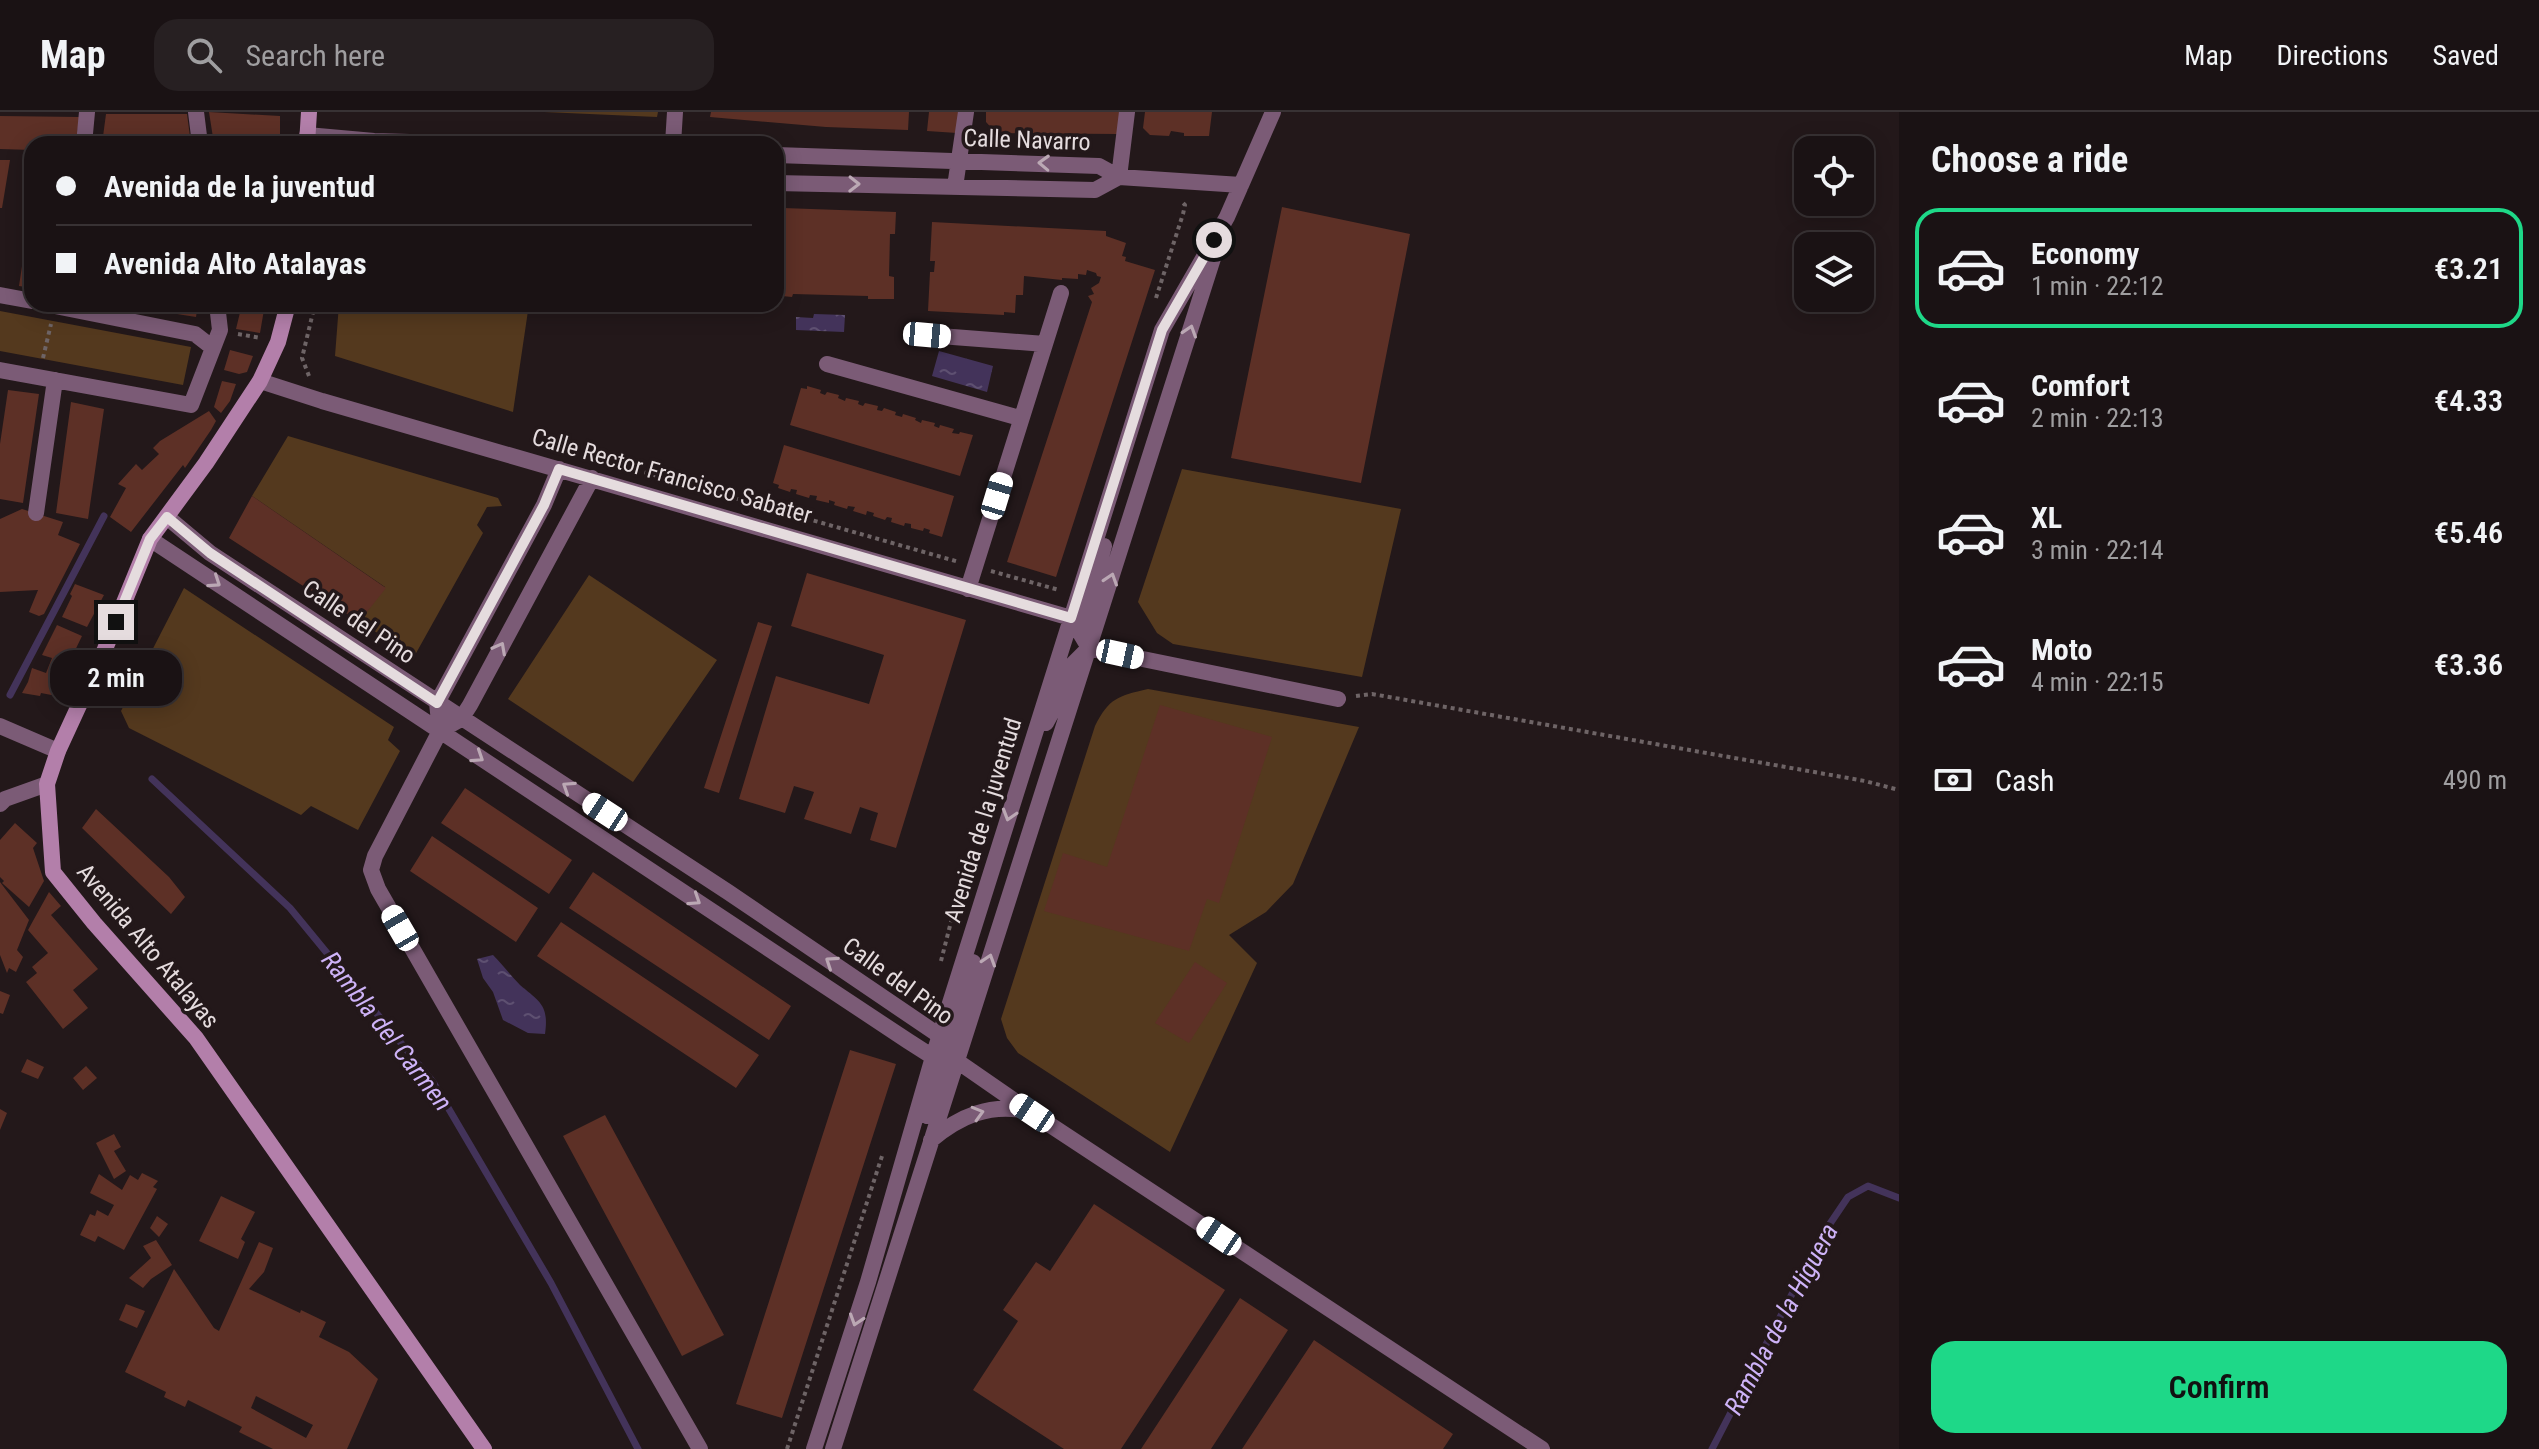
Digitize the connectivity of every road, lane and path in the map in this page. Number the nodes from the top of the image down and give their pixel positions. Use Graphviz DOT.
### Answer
graph roads {
  1 [pos="87,112"];
  2 [pos="196,112"];
  3 [pos="309,112"];
  4 [pos="675,112"];
  5 [pos="966,112"];
  6 [pos="1127,112"];
  7 [pos="1273,112"];
  8 [pos="85,136"];
  9 [pos="199,136"];
  10 [pos="307,136"];
  11 [pos="674,136"];
  12 [pos="784,155"];
  13 [pos="959,161"];
  14 [pos="1119,177"];
  15 [pos="1165,179"];
  16 [pos="784,183"];
  17 [pos="1241,185"];
  18 [pos="955,187"];
  19 [pos="1227,217"];
  20 [pos="1061,293"];
  21 [pos="0,295"];
  22 [pos="24,300"];
  23 [pos="1154,304"];
  24 [pos="57,312"];
  25 [pos="87,312"];
  26 [pos="218,312"];
  27 [pos="286,312"];
  28 [pos="313,312"];
  29 [pos="220,330"];
  30 [pos="927,335"];
  31 [pos="278,342"];
  32 [pos="1045,344"];
  33 [pos="213,348"];
  34 [pos="827,364"];
  35 [pos="0,370"];
  36 [pos="316,377"];
  37 [pos="47,379"];
  38 [pos="260,381"];
  39 [pos="1020,418"];
  40 [pos="1126,443"];
  41 [pos="626,467"];
  42 [pos="559,469"];
  43 [pos="592,478"];
  44 [pos="36,513"];
  45 [pos="167,517"];
  46 [pos="150,539"];
  47 [pos="975,567"];
  48 [pos="968,589"];
  49 [pos="1060,591"];
  50 [pos="1071,618"];
  51 [pos="1089,648"];
  52 [pos="1338,699"];
  53 [pos="437,703"];
  54 [pos="461,719"];
  55 [pos="0,726"];
  56 [pos="440,731"];
  57 [pos="58,751"];
  58 [pos="1024,767"];
  59 [pos="47,784"];
  60 [pos="1899,790"];
  61 [pos="0,804"];
  62 [pos="988,884"];
  63 [pos="940,1036"];
  64 [pos="933,1057"];
  65 [pos="957,1061"];
  66 [pos="1032,1113"];
  67 [pos="931,1140"];
  68 [pos="868,1282"];
  69 [pos="484,1449"];
  70 [pos="700,1449"];
  71 [pos="814,1449"];
  72 [pos="833,1449"];
  73 [pos="1542,1449"];
  1 -- 8 [label="street"];
  2 -- 9 [label="street"];
  3 -- 10 [label="main road"];
  4 -- 11 [label="street"];
  5 -- 13 [label="street"];
  6 -- 14 [label="street"];
  7 -- 17 [label="street, Avenida de la juventud"];
  12 -- 13 [label="street, Calle Navarro"];
  14 -- 13 [label="street, Calle Navarro, one-way"];
  13 -- 18 [label="street"];
  14 -- 15 [label="street"];
  14 -- 18 [label="street, Calle Navarro"];
  15 -- 17 [label="street"];
  15 -- 23 [label="path"];
  16 -- 18 [label="street, Calle Navarro, one-way"];
  17 -- 19 [label="street, Avenida de la juventud"];
  19 -- 40 [label="street, Avenida de la juventud"];
  51 -- 19 [label="street, Avenida de la juventud, one-way"];
  20 -- 32 [label="street"];
  21 -- 22 [label="street"];
  24 -- 37 [label="path"];
  25 -- 33 [label="street"];
  26 -- 29 [label="street"];
  27 -- 31 [label="main road, Avenida Alto Atalayas"];
  28 -- 36 [label="path"];
  29 -- 31 [label="path"];
  29 -- 33 [label="street"];
  30 -- 32 [label="street"];
  31 -- 38 [label="main road, Avenida Alto Atalayas"];
  32 -- 39 [label="street"];
  33 -- 37 [label="street"];
  34 -- 39 [label="street"];
  35 -- 37 [label="street"];
  37 -- 44 [label="street"];
  38 -- 42 [label="street, Calle Rector Francisco Sabater"];
  38 -- 45 [label="main road, Avenida Alto Atalayas"];
  39 -- 47 [label="street"];
  40 -- 50 [label="street, Avenida de la juventud"];
  40 -- 51 [label="street"];
  41 -- 47 [label="path"];
  42 -- 43 [label="street, Calle Rector Francisco Sabater"];
  42 -- 53 [label="street"];
  43 -- 48 [label="street, Calle Rector Francisco Sabater"];
  54 -- 43 [label="street, one-way"];
  45 -- 46 [label="main road, Avenida Alto Atalayas"];
  45 -- 53 [label="street, Calle del Pino"];
  46 -- 56 [label="street, Calle del Pino, one-way"];
  46 -- 57 [label="main road, Avenida Alto Atalayas"];
  47 -- 48 [label="street"];
  47 -- 49 [label="path"];
  48 -- 50 [label="street, Calle Rector Francisco Sabater"];
  50 -- 51 [label="street"];
  50 -- 58 [label="street, Avenida de la juventud"];
  51 -- 52 [label="street"];
  51 -- 58 [label="street"];
  65 -- 51 [label="street, Avenida de la juventud, one-way"];
  52 -- 60 [label="path"];
  53 -- 54 [label="street, Calle del Pino"];
  53 -- 56 [label="street"];
  54 -- 56 [label="street"];
  63 -- 54 [label="street, Calle del Pino, one-way"];
  55 -- 57 [label="street"];
  56 -- 64 [label="street, Calle del Pino, one-way"];
  56 -- 70 [label="street"];
  57 -- 59 [label="main road, Avenida Alto Atalayas"];
  58 -- 62 [label="street, Avenida de la juventud, one-way"];
  59 -- 61 [label="street"];
  59 -- 69 [label="main road, Avenida Alto Atalayas"];
  62 -- 63 [label="street, Avenida de la juventud"];
  62 -- 65 [label="street"];
  63 -- 64 [label="street, Avenida de la juventud"];
  63 -- 65 [label="street, Calle del Pino"];
  64 -- 65 [label="street, Calle del Pino"];
  64 -- 68 [label="street, Avenida de la juventud"];
  65 -- 66 [label="street"];
  65 -- 67 [label="street, Avenida de la juventud"];
  65 -- 68 [label="street"];
  67 -- 66 [label="street, one-way"];
  66 -- 73 [label="street"];
  67 -- 72 [label="street, Avenida de la juventud"];
  68 -- 71 [label="street, Avenida de la juventud, one-way"];
}
